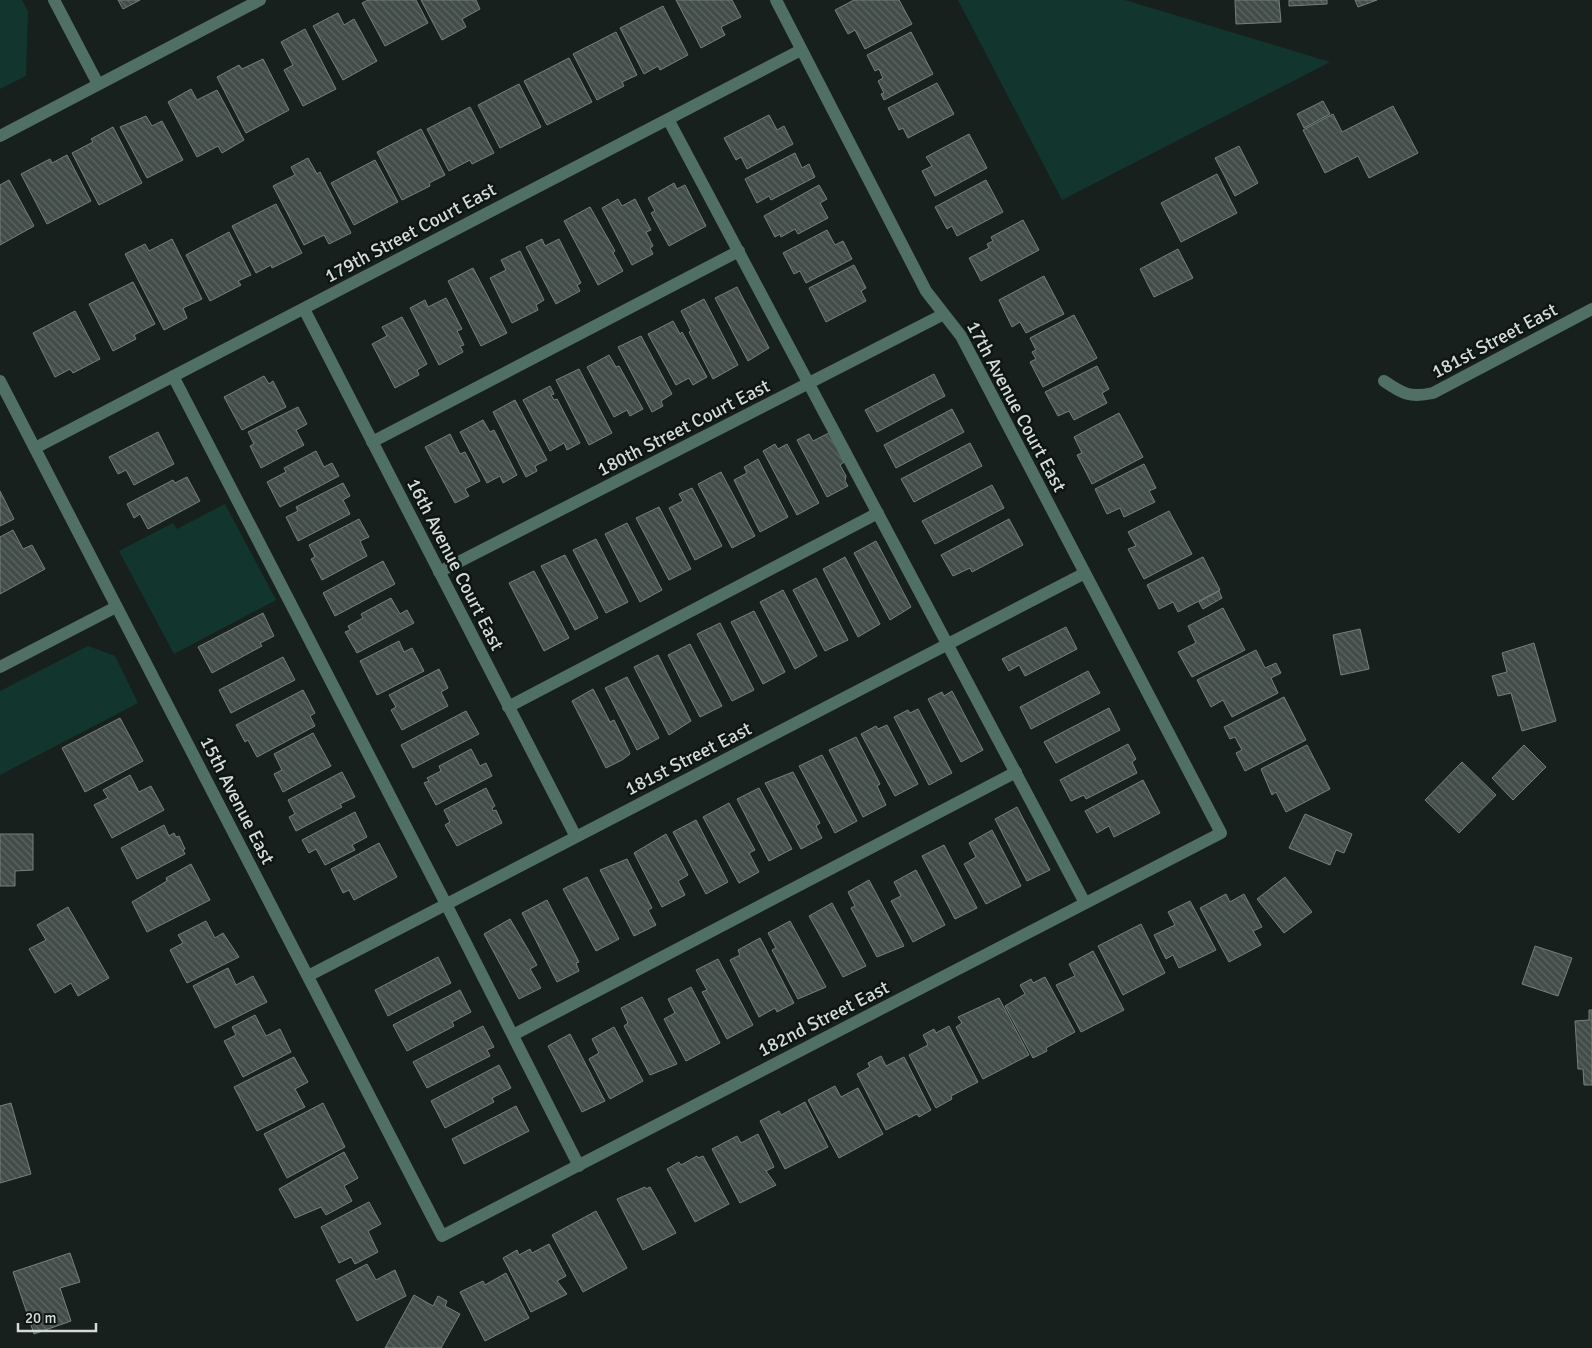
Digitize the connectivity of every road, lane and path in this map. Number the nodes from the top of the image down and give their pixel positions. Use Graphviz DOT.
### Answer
graph roads {
  1 [pos="54,0"];
  2 [pos="260,0"];
  3 [pos="776,0"];
  4 [pos="802,50"];
  5 [pos="98,84"];
  6 [pos="668,119"];
  7 [pos="0,136"];
  8 [pos="738,251"];
  9 [pos="304,308"];
  10 [pos="1592,309"];
  11 [pos="944,314"];
  12 [pos="173,376"];
  13 [pos="0,381"];
  14 [pos="1384,381"];
  15 [pos="809,383"];
  16 [pos="372,442"];
  17 [pos="35,448"];
  18 [pos="878,512"];
  19 [pos="439,572"];
  20 [pos="1085,573"];
  21 [pos="116,606"];
  22 [pos="948,644"];
  23 [pos="0,667"];
  24 [pos="508,707"];
  25 [pos="1016,772"];
  26 [pos="1221,833"];
  27 [pos="576,837"];
  28 [pos="1085,903"];
  29 [pos="446,904"];
  30 [pos="308,976"];
  31 [pos="513,1035"];
  32 [pos="578,1166"];
  33 [pos="442,1236"];
  1 -- 5 [label="street"];
  2 -- 5 [label="street"];
  3 -- 4 [label="street, 17th Avenue Court East"];
  4 -- 6 [label="street, 179th Street Court East"];
  4 -- 11 [label="street, 17th Avenue Court East"];
  5 -- 7 [label="street"];
  6 -- 8 [label="street"];
  6 -- 9 [label="street, 179th Street Court East"];
  8 -- 15 [label="street"];
  8 -- 16 [label="street"];
  9 -- 12 [label="street, 179th Street Court East"];
  9 -- 16 [label="street, 16th Avenue Court East"];
  10 -- 14 [label="street, 181st Street East"];
  11 -- 15 [label="street, 180th Street Court East"];
  11 -- 20 [label="street, 17th Avenue Court East"];
  12 -- 17 [label="street, 179th Street Court East"];
  12 -- 29 [label="street"];
  13 -- 17 [label="street, 15th Avenue East"];
  15 -- 18 [label="street"];
  15 -- 19 [label="street, 180th Street Court East"];
  16 -- 19 [label="street, 16th Avenue Court East"];
  17 -- 21 [label="street, 15th Avenue East"];
  18 -- 22 [label="street"];
  18 -- 24 [label="street"];
  19 -- 24 [label="street, 16th Avenue Court East"];
  20 -- 22 [label="street, 181st Street East"];
  20 -- 26 [label="street, 17th Avenue Court East"];
  21 -- 23 [label="street"];
  21 -- 30 [label="street, 15th Avenue East"];
  22 -- 25 [label="street"];
  22 -- 27 [label="street, 181st Street East"];
  24 -- 27 [label="street, 16th Avenue Court East"];
  25 -- 28 [label="street"];
  25 -- 31 [label="street"];
  26 -- 28 [label="street, 182nd Street East"];
  27 -- 29 [label="street, 181st Street East"];
  28 -- 32 [label="street, 182nd Street East"];
  29 -- 30 [label="street, 181st Street East"];
  29 -- 31 [label="street"];
  30 -- 33 [label="street, 15th Avenue East"];
  31 -- 32 [label="street"];
  32 -- 33 [label="street, 182nd Street East"];
}
